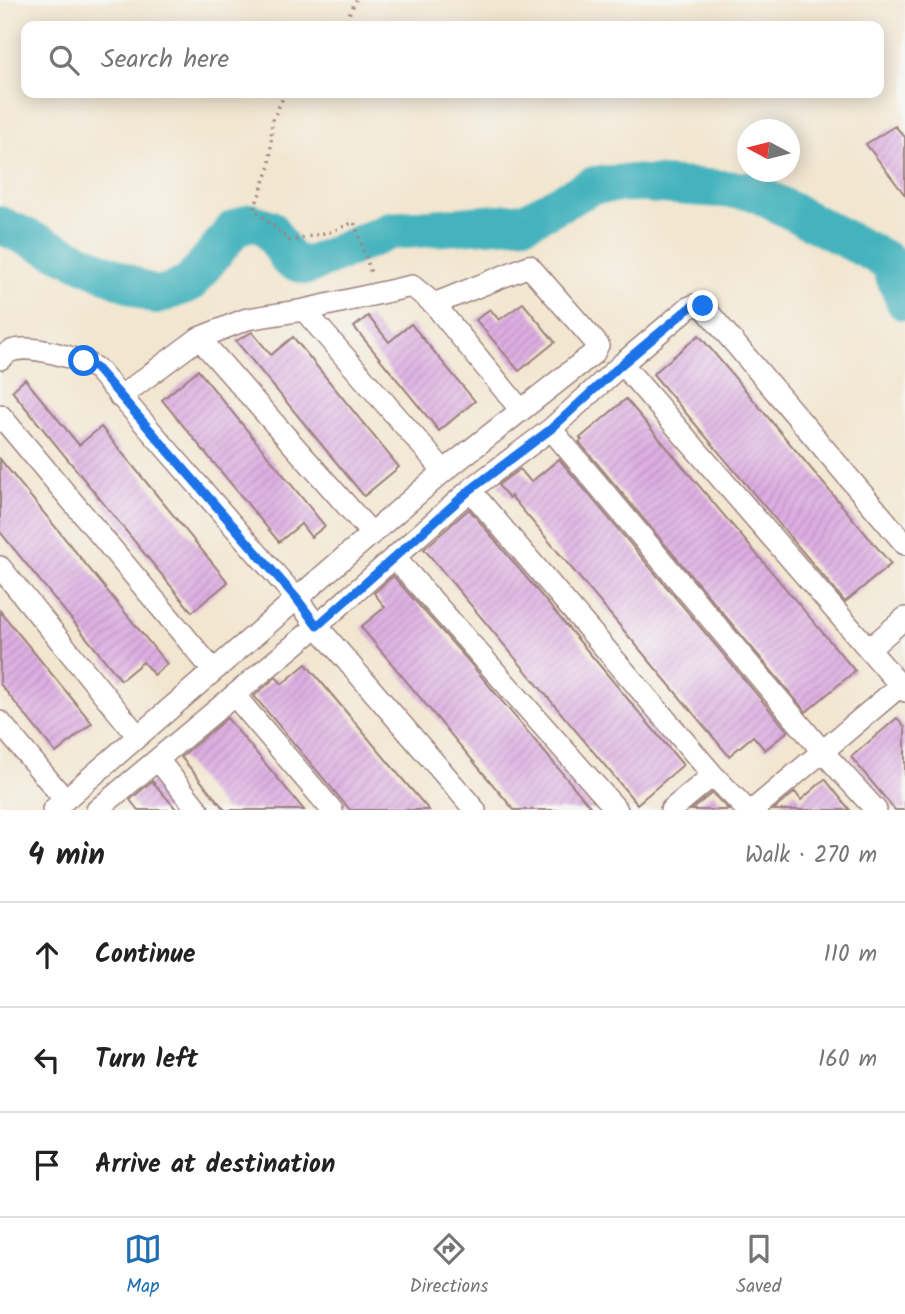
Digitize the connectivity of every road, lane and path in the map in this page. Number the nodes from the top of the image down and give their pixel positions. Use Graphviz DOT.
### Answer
graph roads {
  1 [pos="356,0"];
  2 [pos="346,21"];
  3 [pos="283,98"];
  4 [pos="366,256"];
  5 [pos="433,304"];
  6 [pos="304,310"];
  7 [pos="199,338"];
  8 [pos="6,349"];
  9 [pos="622,364"];
  10 [pos="120,397"];
  11 [pos="520,410"];
  12 [pos="0,415"];
  13 [pos="551,429"];
  14 [pos="444,471"];
  15 [pos="470,490"];
  16 [pos="371,533"];
  17 [pos="905,544"];
  18 [pos="395,558"];
  19 [pos="0,566"];
  20 [pos="297,599"];
  21 [pos="905,618"];
  22 [pos="317,626"];
  23 [pos="869,649"];
  24 [pos="213,670"];
  25 [pos="903,689"];
  26 [pos="234,695"];
  27 [pos="0,722"];
  28 [pos="137,736"];
  29 [pos="823,752"];
  30 [pos="158,760"];
  31 [pos="713,775"];
  32 [pos="59,805"];
  33 [pos="97,810"];
  34 [pos="198,810"];
  35 [pos="332,810"];
  36 [pos="475,810"];
  37 [pos="617,810"];
  38 [pos="671,810"];
  39 [pos="747,810"];
  40 [pos="752,810"];
  41 [pos="876,810"];
  1 -- 2 [label="path"];
  3 -- 4 [label="path"];
  5 -- 6 [label="street"];
  5 -- 11 [label="street"];
  5 -- 11 [label="street"];
  6 -- 7 [label="street"];
  6 -- 14 [label="street"];
  7 -- 10 [label="street"];
  7 -- 16 [label="street"];
  8 -- 10 [label="street"];
  9 -- 13 [label="street"];
  9 -- 17 [label="street"];
  9 -- 23 [label="street"];
  10 -- 20 [label="street"];
  11 -- 14 [label="street"];
  12 -- 24 [label="street"];
  13 -- 15 [label="street"];
  13 -- 29 [label="street"];
  14 -- 16 [label="street"];
  15 -- 18 [label="street"];
  15 -- 31 [label="street"];
  16 -- 20 [label="street"];
  18 -- 22 [label="street"];
  18 -- 37 [label="street"];
  19 -- 28 [label="street"];
  20 -- 22 [label="street"];
  20 -- 24 [label="street"];
  21 -- 23 [label="street"];
  22 -- 26 [label="street"];
  22 -- 36 [label="street"];
  23 -- 25 [label="street"];
  24 -- 28 [label="street"];
  25 -- 29 [label="street"];
  26 -- 30 [label="street"];
  26 -- 35 [label="street"];
  27 -- 32 [label="street"];
  28 -- 32 [label="street"];
  29 -- 40 [label="street"];
  29 -- 41 [label="street"];
  30 -- 33 [label="street"];
  30 -- 34 [label="street"];
  31 -- 38 [label="street"];
  31 -- 39 [label="street"];
}
